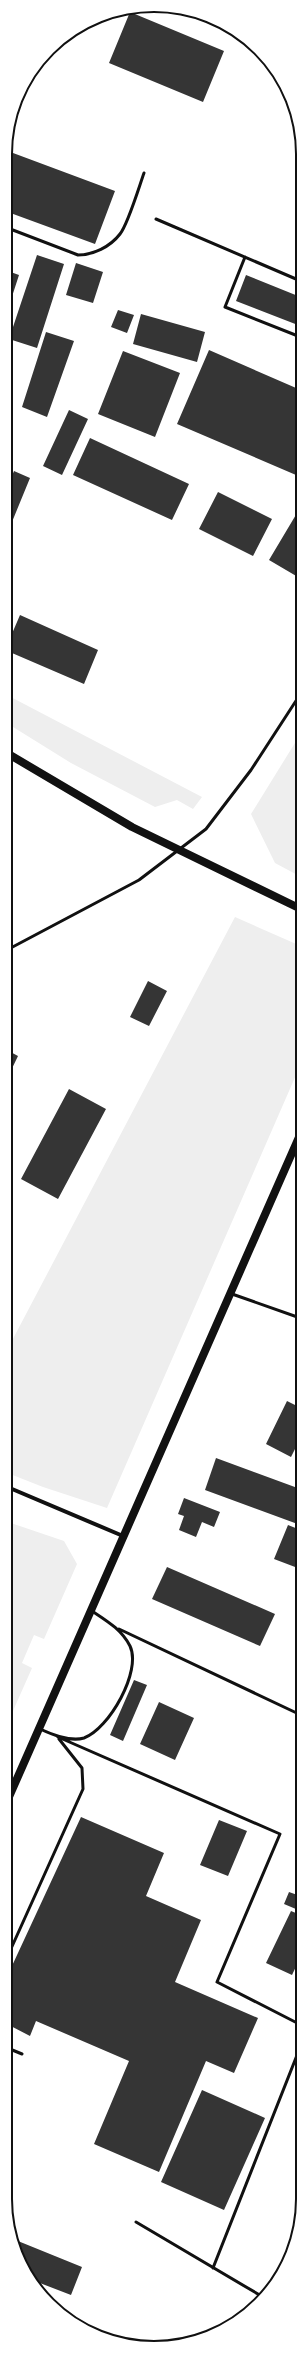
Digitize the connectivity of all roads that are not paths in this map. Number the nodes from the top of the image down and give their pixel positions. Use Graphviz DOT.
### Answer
graph roads {
  1 [pos="144,173"];
  2 [pos="156,219"];
  3 [pos="12,230"];
  4 [pos="245,257"];
  5 [pos="296,279"];
  6 [pos="296,335"];
  7 [pos="296,701"];
  8 [pos="12,756"];
  9 [pos="296,907"];
  10 [pos="12,947"];
  11 [pos="296,1144"];
  12 [pos="230,1294"];
  13 [pos="296,1317"];
  14 [pos="12,1489"];
  15 [pos="123,1536"];
  16 [pos="90,1610"];
  17 [pos="117,1628"];
  18 [pos="296,1713"];
  19 [pos="39,1728"];
  20 [pos="58,1737"];
  21 [pos="12,1790"];
  22 [pos="12,1946"];
  23 [pos="296,2022"];
  24 [pos="12,2050"];
  25 [pos="22,2054"];
  26 [pos="296,2058"];
  27 [pos="136,2222"];
  28 [pos="214,2268"];
  29 [pos="259,2295"];
  1 -- 3 [label="lane"];
  2 -- 4 [label="lane"];
  4 -- 5 [label="lane"];
  4 -- 6 [label="lane"];
  7 -- 10 [label="lane"];
  8 -- 9 [label="main road"];
  11 -- 12 [label="main road"];
  12 -- 13 [label="lane"];
  12 -- 15 [label="main road"];
  14 -- 15 [label="street"];
  15 -- 16 [label="main road"];
  16 -- 17 [label="lane"];
  16 -- 19 [label="main road"];
  17 -- 18 [label="lane"];
  17 -- 20 [label="lane"];
  19 -- 20 [label="lane"];
  19 -- 21 [label="main road"];
  20 -- 22 [label="lane"];
  20 -- 23 [label="lane"];
  24 -- 25 [label="lane"];
  26 -- 28 [label="lane"];
  27 -- 28 [label="lane"];
  28 -- 29 [label="lane"];
}
